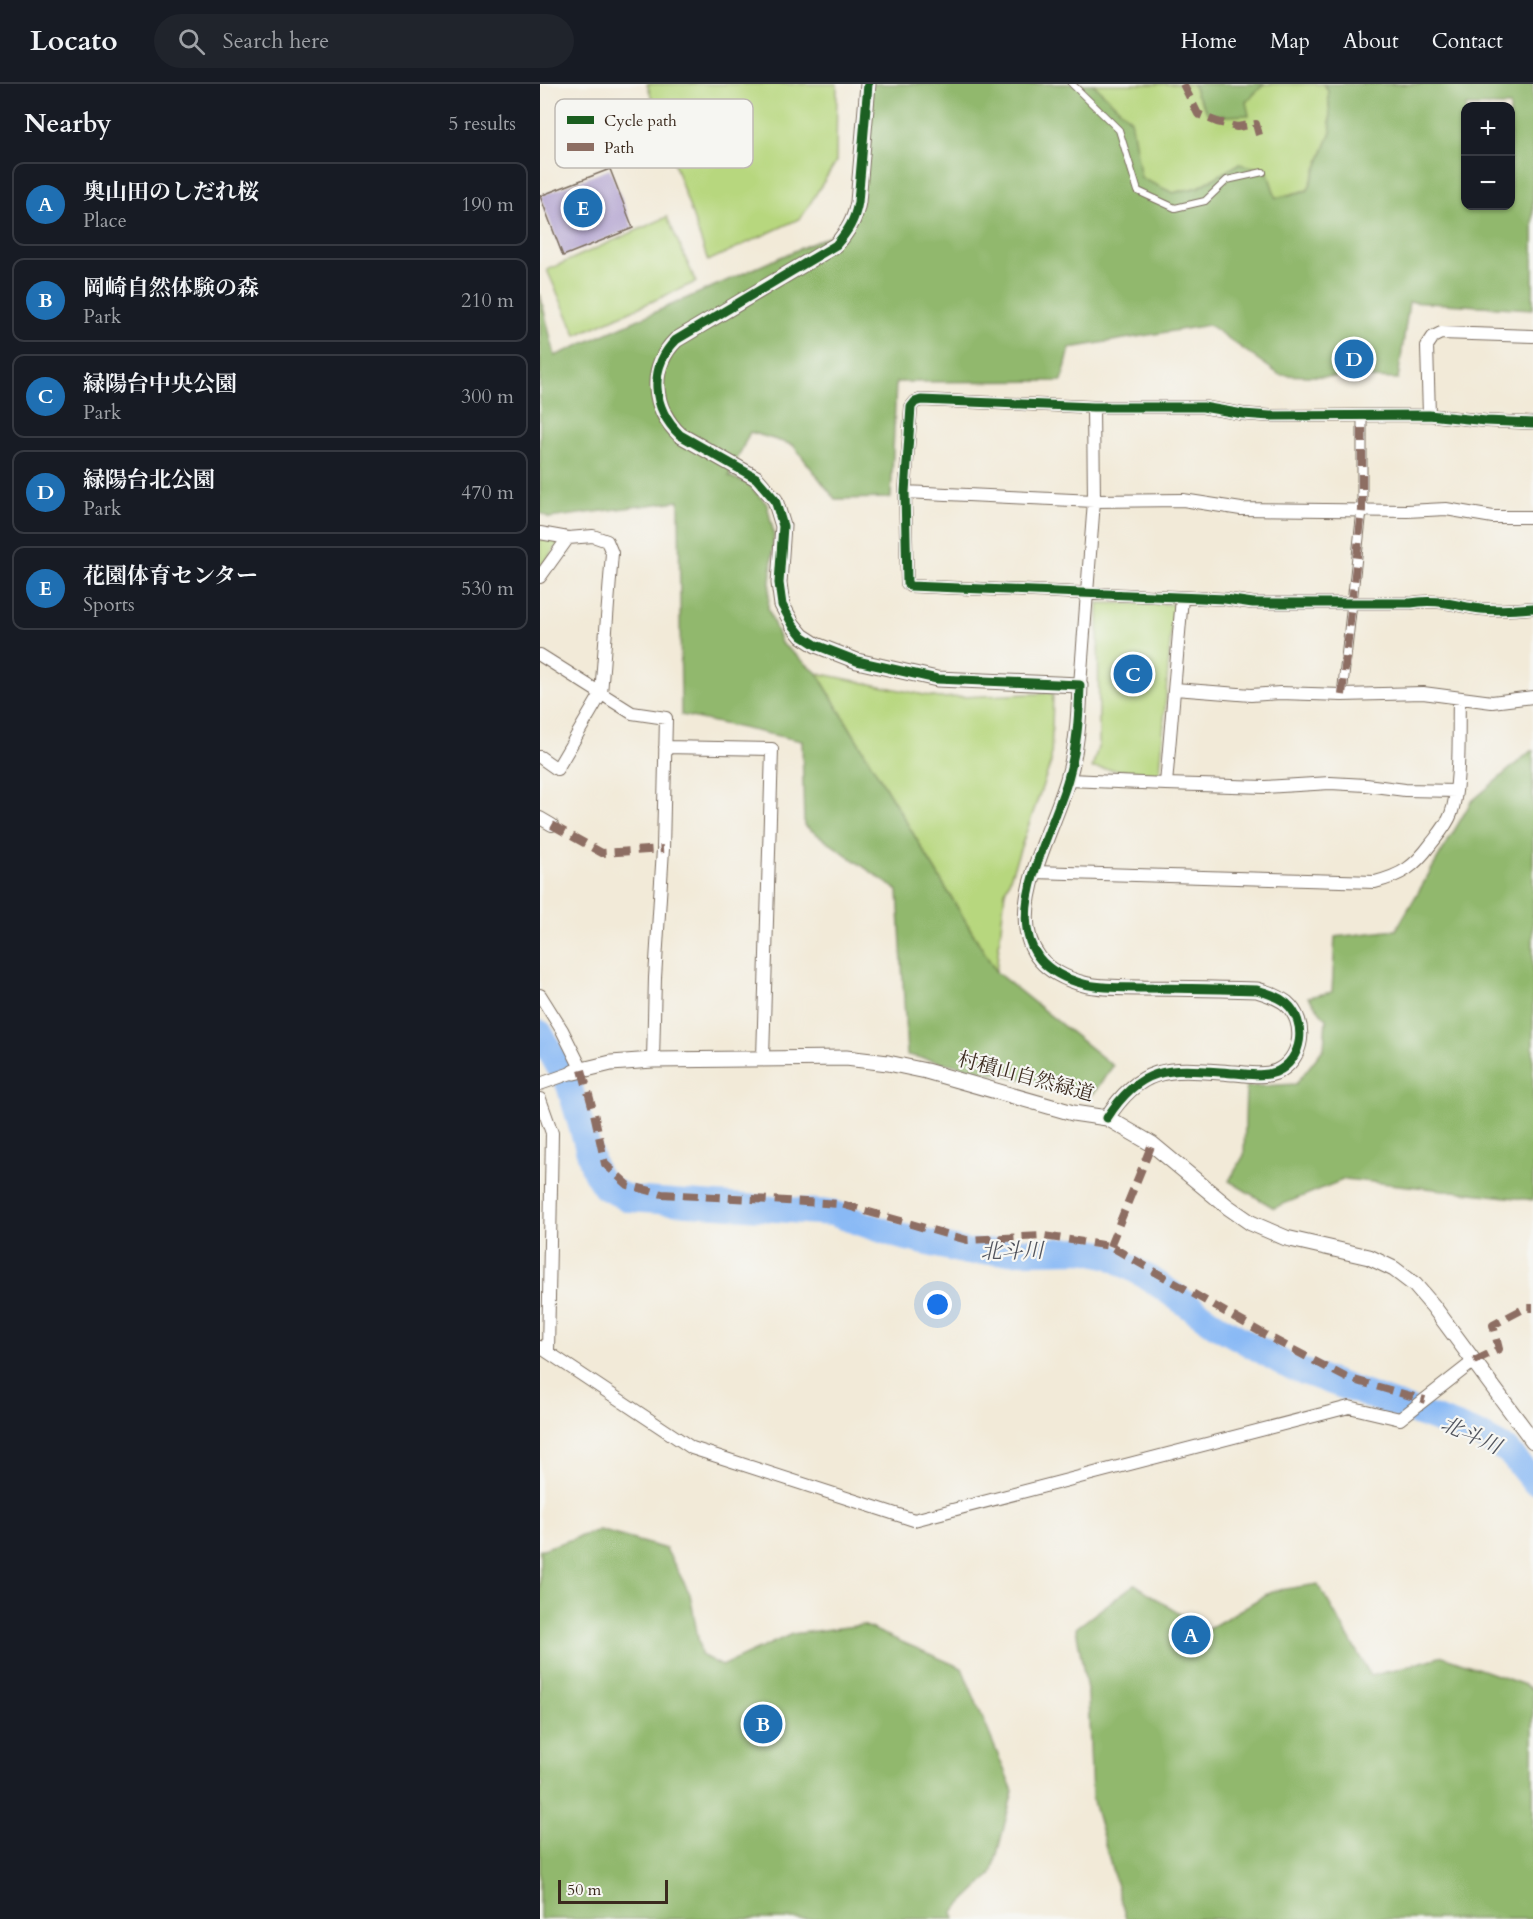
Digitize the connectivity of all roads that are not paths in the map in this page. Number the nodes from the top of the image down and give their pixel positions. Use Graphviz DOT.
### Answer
graph roads {
  1 [pos="868,84"];
  2 [pos="1072,84"];
  3 [pos="1263,172"];
  4 [pos="1533,336"];
  5 [pos="1093,407"];
  6 [pos="1429,415"];
  7 [pos="1362,416"];
  8 [pos="1533,423"];
  9 [pos="905,492"];
  10 [pos="1094,501"];
  11 [pos="1362,510"];
  12 [pos="1533,517"];
  13 [pos="540,533"];
  14 [pos="568,538"];
  15 [pos="540,577"];
  16 [pos="1086,594"];
  17 [pos="1182,598"];
  18 [pos="1353,602"];
  19 [pos="1533,608"];
  20 [pos="540,655"];
  21 [pos="1080,685"];
  22 [pos="1175,689"];
  23 [pos="601,694"];
  24 [pos="1342,694"];
  25 [pos="1533,697"];
  26 [pos="1459,699"];
  27 [pos="665,747"];
  28 [pos="540,757"];
  29 [pos="1068,780"];
  30 [pos="1166,784"];
  31 [pos="1456,791"];
  32 [pos="540,818"];
  33 [pos="552,825"];
  34 [pos="1034,872"];
  35 [pos="540,995"];
  36 [pos="763,1058"];
  37 [pos="653,1060"];
  38 [pos="578,1071"];
  39 [pos="542,1083"];
  40 [pos="540,1099"];
  41 [pos="1107,1118"];
  42 [pos="544,1350"];
  43 [pos="1474,1361"];
  44 [pos="1527,1424"];
  45 [pos="1533,1441"];
  1 -- 21 [label="street"];
  2 -- 3 [label="lane"];
  4 -- 6 [label="street"];
  5 -- 7 [label="street"];
  5 -- 9 [label="street"];
  5 -- 10 [label="street"];
  6 -- 7 [label="street"];
  6 -- 8 [label="street"];
  7 -- 11 [label="street"];
  9 -- 10 [label="street"];
  9 -- 16 [label="street"];
  10 -- 11 [label="street"];
  10 -- 16 [label="street"];
  11 -- 12 [label="street"];
  11 -- 18 [label="street"];
  13 -- 14 [label="street"];
  14 -- 15 [label="street"];
  14 -- 23 [label="street"];
  16 -- 17 [label="street"];
  16 -- 21 [label="street"];
  17 -- 18 [label="street"];
  17 -- 22 [label="street"];
  18 -- 19 [label="street"];
  18 -- 24 [label="street"];
  20 -- 23 [label="street"];
  21 -- 29 [label="street"];
  22 -- 24 [label="street"];
  22 -- 30 [label="street"];
  23 -- 27 [label="street"];
  23 -- 28 [label="street"];
  24 -- 26 [label="street"];
  25 -- 26 [label="street"];
  26 -- 31 [label="street"];
  27 -- 36 [label="street"];
  27 -- 37 [label="street"];
  29 -- 30 [label="street"];
  29 -- 34 [label="street"];
  30 -- 31 [label="street"];
  31 -- 34 [label="street"];
  32 -- 33 [label="street"];
  34 -- 41 [label="street"];
  35 -- 38 [label="street"];
  36 -- 37 [label="street, 村積山自然緑道"];
  36 -- 41 [label="street, 村積山自然緑道"];
  37 -- 38 [label="street, 村積山自然緑道"];
  38 -- 39 [label="street"];
  40 -- 42 [label="street"];
  41 -- 43 [label="street, 村積山自然緑道"];
  42 -- 43 [label="street"];
  43 -- 44 [label="street, 村積山自然緑道"];
  44 -- 45 [label="street, 村積山自然緑道"];
}
